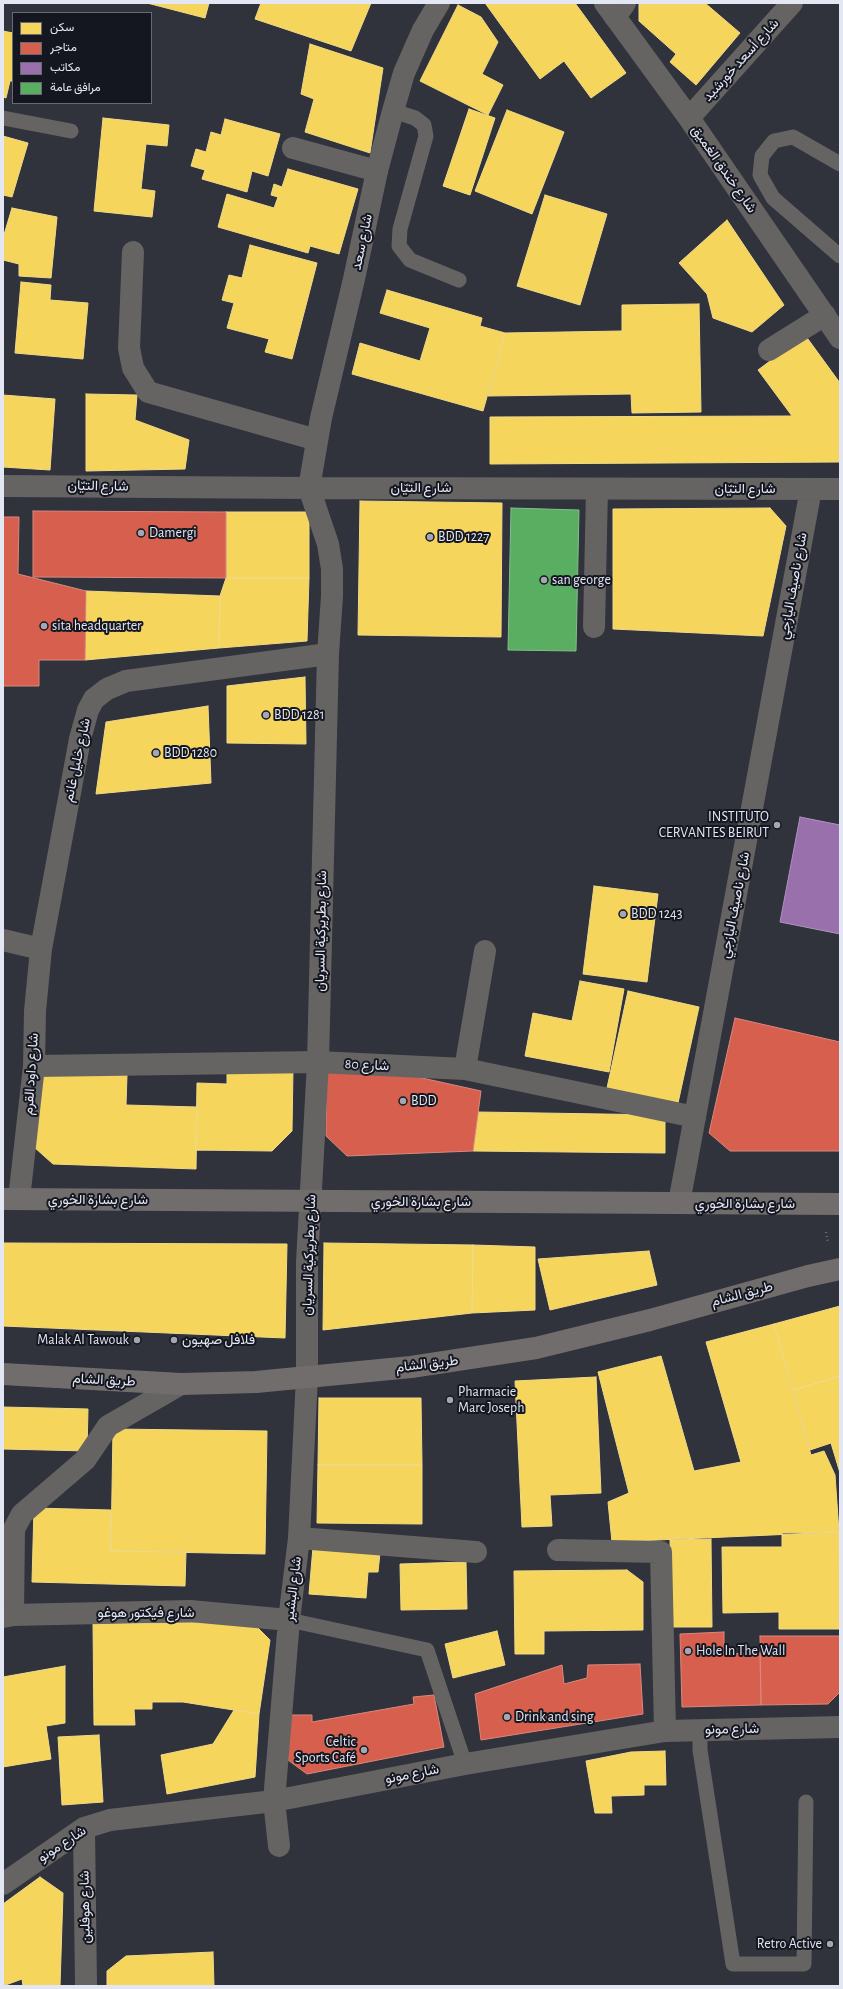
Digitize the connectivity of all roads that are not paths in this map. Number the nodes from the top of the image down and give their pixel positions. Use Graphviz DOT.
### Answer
graph roads {
  1 [pos="438,3"];
  2 [pos="792,3"];
  3 [pos="615,8"];
  4 [pos="393,110"];
  5 [pos="3,118"];
  6 [pos="689,118"];
  7 [pos="71,131"];
  8 [pos="293,148"];
  9 [pos="840,164"];
  10 [pos="377,171"];
  11 [pos="133,252"];
  12 [pos="840,256"];
  13 [pos="459,280"];
  14 [pos="825,315"];
  15 [pos="840,338"];
  16 [pos="769,350"];
  17 [pos="317,440"];
  18 [pos="3,486"];
  19 [pos="309,488"];
  20 [pos="597,489"];
  21 [pos="811,489"];
  22 [pos="840,489"];
  23 [pos="594,627"];
  24 [pos="328,654"];
  25 [pos="3,940"];
  26 [pos="41,949"];
  27 [pos="485,951"];
  28 [pos="318,1062"];
  29 [pos="34,1066"];
  30 [pos="465,1069"];
  31 [pos="695,1117"];
  32 [pos="11,1199"];
  33 [pos="310,1201"];
  34 [pos="679,1203"];
  35 [pos="830,1204"];
  36 [pos="837,1270"];
  37 [pos="3,1374"];
  38 [pos="307,1377"];
  39 [pos="181,1384"];
  40 [pos="299,1538"];
  41 [pos="558,1550"];
  42 [pos="476,1552"];
  43 [pos="8,1616"];
  44 [pos="289,1620"];
  45 [pos="840,1727"];
  46 [pos="700,1730"];
  47 [pos="665,1731"];
  48 [pos="465,1764"];
  49 [pos="274,1800"];
  50 [pos="806,1802"];
  51 [pos="84,1828"];
  52 [pos="279,1846"];
  53 [pos="3,1884"];
  54 [pos="86,1986"];
  1 -- 4 [label="street, شارع سعد"];
  2 -- 6 [label="street, شارع أسعد خورشيد"];
  3 -- 6 [label="street, شارع خندق الغميق"];
  4 -- 10 [label="street, شارع سعد"];
  4 -- 13 [label="lane"];
  5 -- 7 [label="lane"];
  6 -- 14 [label="street, شارع خندق الغميق"];
  8 -- 10 [label="street"];
  9 -- 12 [label="lane"];
  10 -- 17 [label="street, شارع سعد"];
  11 -- 17 [label="street"];
  14 -- 15 [label="street, شارع خندق الغميق"];
  14 -- 16 [label="street"];
  17 -- 19 [label="street, شارع سعد"];
  18 -- 19 [label="street, شارع التيّان"];
  19 -- 20 [label="street, شارع التيّان"];
  19 -- 24 [label="street, شارع بطريركية السريان"];
  20 -- 21 [label="street, شارع التيّان"];
  20 -- 23 [label="street"];
  21 -- 22 [label="street, شارع التيّان"];
  21 -- 31 [label="street, شارع ناصيف اليازجي"];
  24 -- 26 [label="street, شارع خليل غانم"];
  24 -- 28 [label="street, شارع بطريركية السريان"];
  25 -- 26 [label="street"];
  26 -- 29 [label="street, شارع داود القرم"];
  27 -- 30 [label="street"];
  28 -- 29 [label="street, شارع 80"];
  28 -- 30 [label="street, شارع 80"];
  28 -- 33 [label="street, شارع بطريركية السريان"];
  29 -- 32 [label="street, شارع داود القرم"];
  30 -- 31 [label="street, شارع 80"];
  31 -- 34 [label="street, شارع ناصيف اليازجي"];
  32 -- 33 [label="main road, شارع بشارة الخوري"];
  33 -- 34 [label="main road, شارع بشارة الخوري"];
  33 -- 38 [label="street, شارع بطريركية السريان"];
  34 -- 35 [label="main road, شارع بشارة الخوري"];
  36 -- 38 [label="main road, طريق الشام"];
  37 -- 39 [label="main road, طريق الشام"];
  38 -- 39 [label="main road, طريق الشام"];
  38 -- 40 [label="street, شارع البشير"];
  39 -- 43 [label="street"];
  40 -- 42 [label="street"];
  40 -- 44 [label="street, شارع البشير"];
  41 -- 47 [label="street"];
  43 -- 44 [label="street, شارع فيكتور هوغو"];
  44 -- 48 [label="lane"];
  44 -- 49 [label="street, شارع البشير"];
  45 -- 46 [label="street, شارع مونو"];
  46 -- 47 [label="street, شارع مونو"];
  46 -- 50 [label="lane"];
  47 -- 48 [label="street, شارع مونو"];
  48 -- 49 [label="street, شارع مونو"];
  49 -- 51 [label="street, شارع مونو"];
  49 -- 52 [label="street, شارع البشير"];
  51 -- 53 [label="street, شارع مونو"];
  51 -- 54 [label="street, شارع هوفلين"];
}
